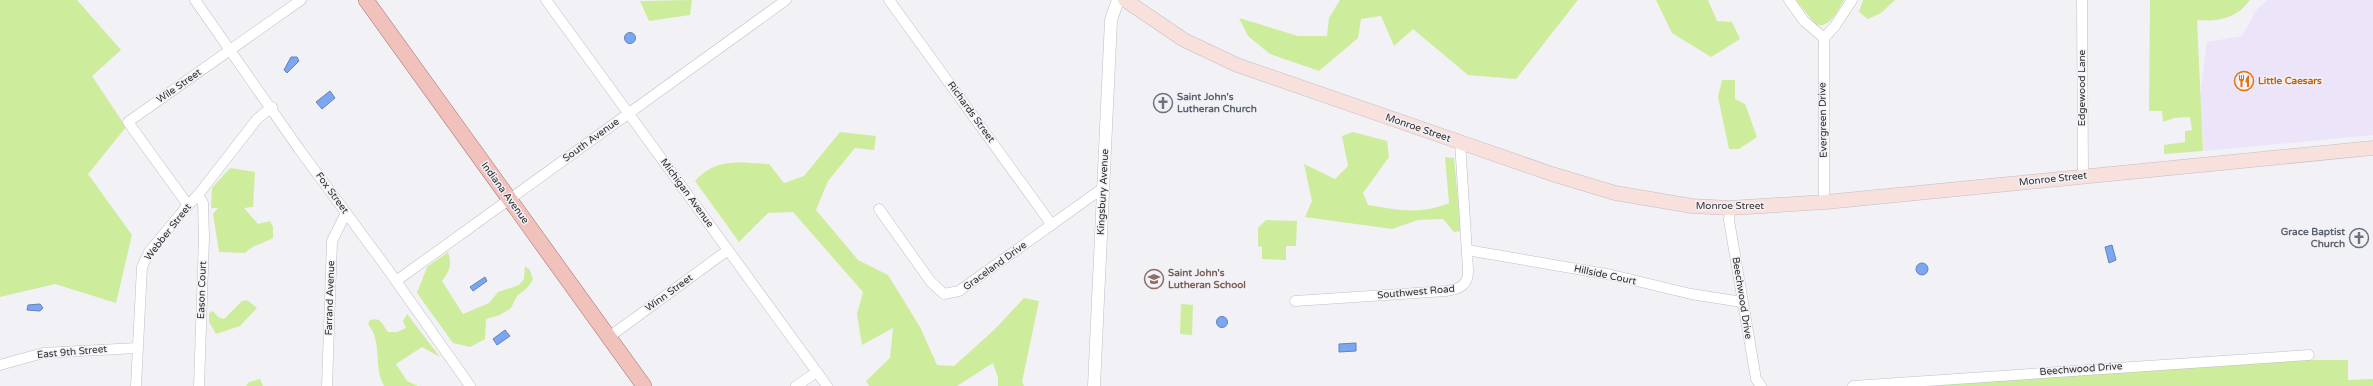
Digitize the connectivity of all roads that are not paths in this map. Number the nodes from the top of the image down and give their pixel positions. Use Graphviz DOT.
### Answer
graph roads {
  1 [pos="195,0"];
  2 [pos="300,0"];
  3 [pos="366,0"];
  4 [pos="546,0"];
  5 [pos="786,0"];
  6 [pos="889,0"];
  7 [pos="1118,0"];
  8 [pos="1125,0"];
  9 [pos="1789,0"];
  10 [pos="1852,0"];
  11 [pos="2082,0"];
  12 [pos="1824,38"];
  13 [pos="231,50"];
  14 [pos="272,107"];
  15 [pos="628,113"];
  16 [pos="1460,142"];
  17 [pos="2373,148"];
  18 [pos="2083,176"];
  19 [pos="1103,188"];
  20 [pos="198,195"];
  21 [pos="510,200"];
  22 [pos="1824,202"];
  23 [pos="188,205"];
  24 [pos="1730,208"];
  25 [pos="879,209"];
  26 [pos="346,213"];
  27 [pos="1052,225"];
  28 [pos="728,250"];
  29 [pos="1467,250"];
  30 [pos="396,281"];
  31 [pos="1295,301"];
  32 [pos="1742,302"];
  33 [pos="609,337"];
  34 [pos="137,348"];
  35 [pos="2309,354"];
  36 [pos="4,364"];
  37 [pos="817,372"];
  38 [pos="136,386"];
  39 [pos="199,386"];
  40 [pos="327,386"];
  41 [pos="470,386"];
  42 [pos="644,386"];
  43 [pos="796,386"];
  44 [pos="827,386"];
  45 [pos="1094,386"];
  46 [pos="1761,386"];
  47 [pos="1853,386"];
  1 -- 13 [label="street, Fox Street"];
  2 -- 13 [label="street"];
  3 -- 21 [label="main road, Indiana Avenue"];
  4 -- 15 [label="street, Michigan Avenue"];
  5 -- 15 [label="street, South Avenue"];
  6 -- 27 [label="street, Richards Street"];
  7 -- 19 [label="street, Kingsbury Avenue"];
  8 -- 16 [label="main road, Monroe Street"];
  9 -- 12 [label="street"];
  10 -- 12 [label="street"];
  11 -- 18 [label="street, Edgewood Lane"];
  12 -- 22 [label="street, Evergreen Drive"];
  13 -- 14 [label="street, Fox Street"];
  13 -- 23 [label="street, Wile Street"];
  14 -- 20 [label="street, Webber Street"];
  14 -- 26 [label="street, Fox Street"];
  15 -- 21 [label="street, South Avenue"];
  15 -- 28 [label="street, Michigan Avenue"];
  16 -- 24 [label="main road, Monroe Street"];
  16 -- 29 [label="street, Southwest Road"];
  17 -- 18 [label="main road, Monroe Street"];
  18 -- 22 [label="main road, Monroe Street"];
  19 -- 27 [label="street"];
  19 -- 45 [label="street, Kingsbury Avenue"];
  20 -- 23 [label="street, Webber Street"];
  20 -- 39 [label="street, Eason Court"];
  21 -- 30 [label="street, South Avenue"];
  21 -- 33 [label="main road, Indiana Avenue"];
  22 -- 24 [label="main road, Monroe Street"];
  23 -- 34 [label="street, Webber Street"];
  24 -- 32 [label="street, Beechwood Drive"];
  25 -- 27 [label="street, Graceland Drive"];
  26 -- 30 [label="street, Fox Street"];
  26 -- 40 [label="street, Farrand Avenue"];
  28 -- 33 [label="street, Winn Street"];
  28 -- 37 [label="street, Michigan Avenue"];
  29 -- 31 [label="street, Southwest Road"];
  29 -- 32 [label="street, Hillside Court"];
  30 -- 41 [label="street, Fox Street"];
  32 -- 46 [label="street, Beechwood Drive"];
  33 -- 42 [label="main road, Indiana Avenue"];
  34 -- 36 [label="street, East 9th Street"];
  34 -- 38 [label="street, Webber Street"];
  35 -- 47 [label="street, Beechwood Drive"];
  37 -- 43 [label="street"];
  37 -- 44 [label="street, Michigan Avenue"];
}
